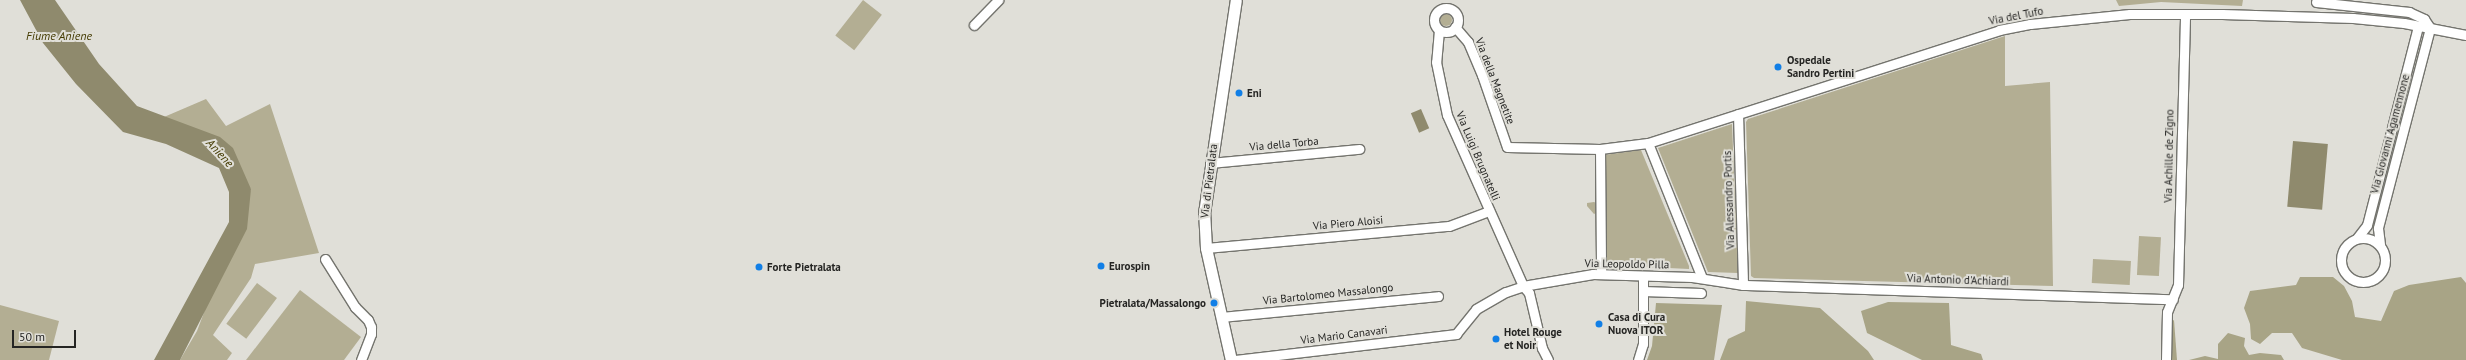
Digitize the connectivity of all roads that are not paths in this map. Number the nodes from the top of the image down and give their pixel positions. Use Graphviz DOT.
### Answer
graph roads {
  1 [pos="998,0"];
  2 [pos="1236,0"];
  3 [pos="1437,0"];
  4 [pos="2316,1"];
  5 [pos="1449,4"];
  6 [pos="1436,13"];
  7 [pos="2185,14"];
  8 [pos="2315,16"];
  9 [pos="974,25"];
  10 [pos="1455,27"];
  11 [pos="2418,27"];
  12 [pos="2430,28"];
  13 [pos="1439,30"];
  14 [pos="2466,35"];
  15 [pos="2400,97"];
  16 [pos="2412,100"];
  17 [pos="1738,114"];
  18 [pos="1648,143"];
  19 [pos="1507,147"];
  20 [pos="1359,149"];
  21 [pos="1600,150"];
  22 [pos="1210,163"];
  23 [pos="2382,168"];
  24 [pos="2393,171"];
  25 [pos="1489,211"];
  26 [pos="2357,238"];
  27 [pos="2380,245"];
  28 [pos="1206,248"];
  29 [pos="325,259"];
  30 [pos="1601,274"];
  31 [pos="1643,276"];
  32 [pos="1702,278"];
  33 [pos="1743,285"];
  34 [pos="1523,286"];
  35 [pos="1643,291"];
  36 [pos="1701,293"];
  37 [pos="1438,296"];
  38 [pos="2172,299"];
  39 [pos="1221,317"];
  40 [pos="1456,334"];
  41 [pos="361,360"];
  42 [pos="1232,360"];
  43 [pos="1235,360"];
  44 [pos="1548,360"];
  45 [pos="1638,360"];
  46 [pos="2166,360"];
  1 -- 9 [label="street"];
  2 -- 22 [label="street, Via di Pietralata"];
  3 -- 6 [label="street"];
  4 -- 8 [label="street"];
  4 -- 12 [label="street"];
  5 -- 6 [label="street"];
  5 -- 10 [label="street"];
  6 -- 13 [label="street"];
  7 -- 8 [label="street, Via del Tufo"];
  7 -- 17 [label="street, Via del Tufo"];
  7 -- 38 [label="street, Via Achille de Zigno"];
  8 -- 11 [label="street, Via del Tufo"];
  10 -- 13 [label="street"];
  10 -- 19 [label="street, Via della Magnetite"];
  11 -- 12 [label="street, Via del Tufo"];
  11 -- 15 [label="street, Via Giovanni Agamennone"];
  12 -- 14 [label="street, Via del Tufo"];
  12 -- 16 [label="street, Via Giovanni Agamennone"];
  13 -- 25 [label="street, Via Luigi Brugnatelli"];
  15 -- 16 [label="street"];
  15 -- 23 [label="street, Via Giovanni Agamennone"];
  16 -- 24 [label="street, Via Giovanni Agamennone"];
  17 -- 18 [label="street, Via del Tufo"];
  17 -- 33 [label="street, Via Alessandro Portis"];
  18 -- 21 [label="street, Via del Tufo"];
  18 -- 32 [label="street"];
  19 -- 21 [label="street, Via del Tufo"];
  20 -- 22 [label="street, Via della Torba"];
  21 -- 30 [label="street"];
  22 -- 28 [label="street, Via di Pietralata"];
  23 -- 24 [label="street"];
  23 -- 26 [label="street, Via Giovanni Agamennone"];
  24 -- 27 [label="street, Via Giovanni Agamennone"];
  25 -- 28 [label="street, Via Piero Aloisi"];
  25 -- 34 [label="street, Via Luigi Brugnatelli"];
  26 -- 27 [label="street"];
  26 -- 27 [label="street, Via Giovanni Agamennone"];
  28 -- 39 [label="street, Via di Pietralata"];
  29 -- 41 [label="street"];
  30 -- 31 [label="street, Via Leopoldo Pilla"];
  30 -- 34 [label="street, Via Leopoldo Pilla"];
  31 -- 32 [label="street, Via Leopoldo Pilla"];
  31 -- 35 [label="street"];
  32 -- 33 [label="street, Via Leopoldo Pilla"];
  33 -- 38 [label="street, Via Antonio d'Achiardi"];
  34 -- 40 [label="street, Via Leopoldo Pilla"];
  34 -- 44 [label="street, Via Luigi Brugnatelli"];
  35 -- 36 [label="street"];
  35 -- 45 [label="street"];
  37 -- 39 [label="street, Via Bartolomeo Massalongo"];
  38 -- 46 [label="street, Via Achille de Zigno"];
  39 -- 42 [label="street, Via di Pietralata"];
  40 -- 43 [label="street, Via Mario Canavari"];
}
